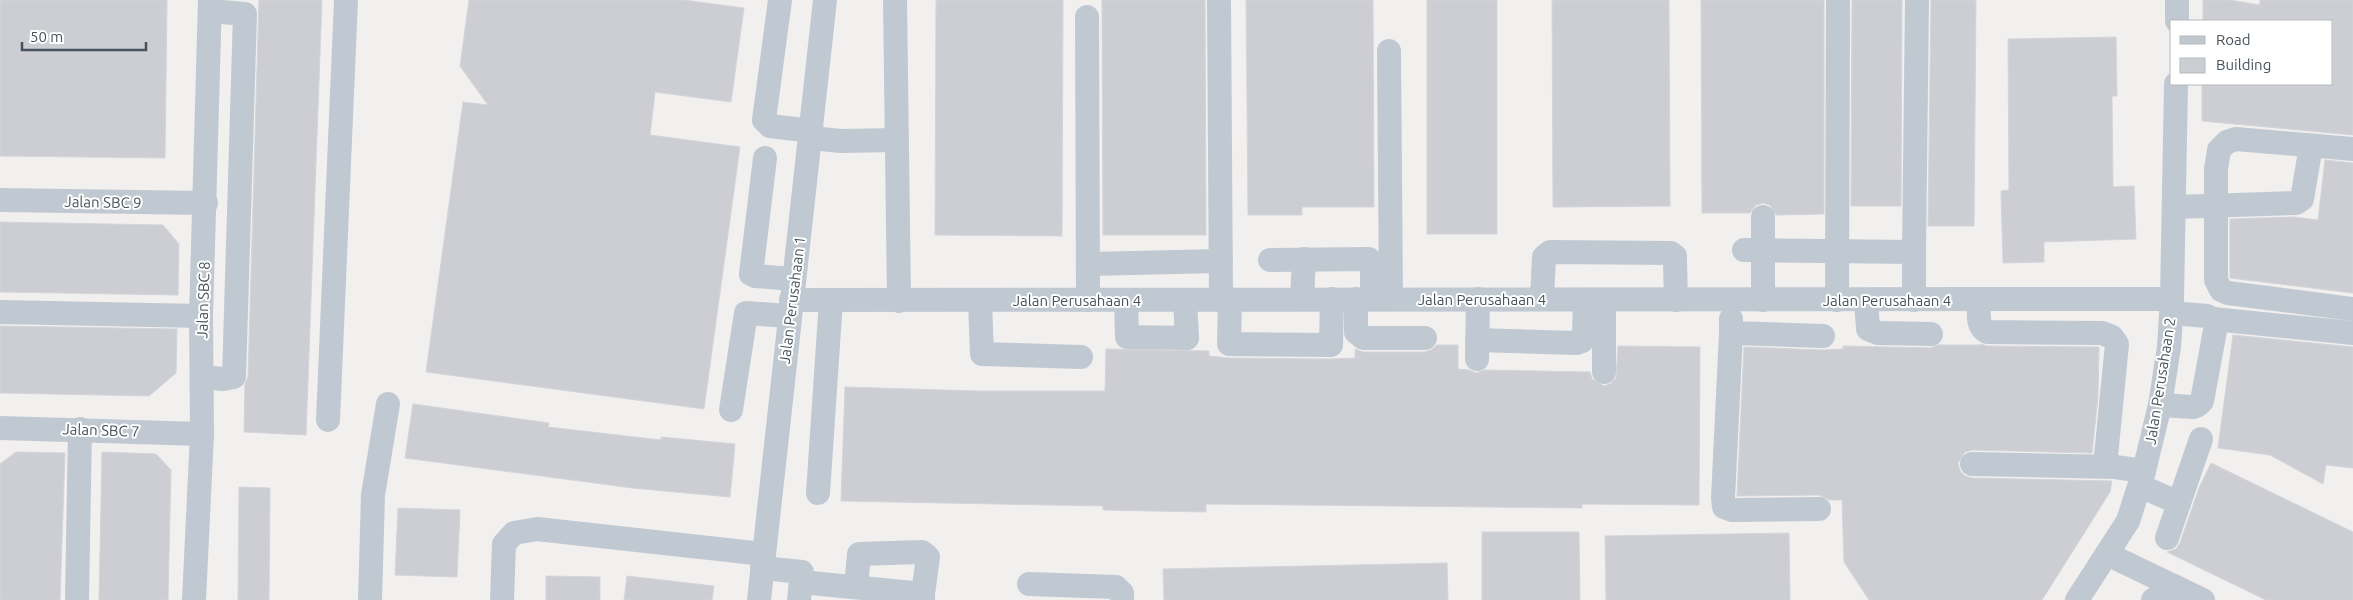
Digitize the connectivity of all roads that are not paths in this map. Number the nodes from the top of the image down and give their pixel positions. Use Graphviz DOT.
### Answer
graph roads {
  1 [pos="346,0"];
  2 [pos="780,0"];
  3 [pos="826,0"];
  4 [pos="896,0"];
  5 [pos="1219,0"];
  6 [pos="1838,0"];
  7 [pos="1917,0"];
  8 [pos="2177,0"];
  9 [pos="210,6"];
  10 [pos="1087,17"];
  11 [pos="2177,20"];
  12 [pos="1389,51"];
  13 [pos="2176,85"];
  14 [pos="811,135"];
  15 [pos="896,140"];
  16 [pos="2310,146"];
  17 [pos="2353,149"];
  18 [pos="765,158"];
  19 [pos="0,200"];
  20 [pos="206,203"];
  21 [pos="2216,205"];
  22 [pos="2174,207"];
  23 [pos="1763,217"];
  24 [pos="1753,250"];
  25 [pos="1837,252"];
  26 [pos="1914,252"];
  27 [pos="1304,259"];
  28 [pos="1270,260"];
  29 [pos="1221,261"];
  30 [pos="1088,264"];
  31 [pos="791,299"];
  32 [pos="1225,299"];
  33 [pos="1302,299"];
  34 [pos="1332,299"];
  35 [pos="1373,299"];
  36 [pos="1478,299"];
  37 [pos="1542,299"];
  38 [pos="831,300"];
  39 [pos="1088,300"];
  40 [pos="1126,300"];
  41 [pos="1185,300"];
  42 [pos="1594,300"];
  43 [pos="1676,300"];
  44 [pos="1731,300"];
  45 [pos="1763,300"];
  46 [pos="1837,300"];
  47 [pos="1866,300"];
  48 [pos="1914,300"];
  49 [pos="1979,300"];
  50 [pos="899,301"];
  51 [pos="980,301"];
  52 [pos="2172,306"];
  53 [pos="2353,309"];
  54 [pos="0,312"];
  55 [pos="202,316"];
  56 [pos="2213,319"];
  57 [pos="1731,333"];
  58 [pos="2353,333"];
  59 [pos="1931,334"];
  60 [pos="1823,336"];
  61 [pos="1425,338"];
  62 [pos="1081,357"];
  63 [pos="1604,372"];
  64 [pos="202,377"];
  65 [pos="388,404"];
  66 [pos="2160,405"];
  67 [pos="731,410"];
  68 [pos="328,420"];
  69 [pos="0,428"];
  70 [pos="80,429"];
  71 [pos="202,434"];
  72 [pos="2200,440"];
  73 [pos="1972,464"];
  74 [pos="2105,466"];
  75 [pos="2142,479"];
  76 [pos="818,493"];
  77 [pos="2179,503"];
  78 [pos="1819,509"];
  79 [pos="2167,538"];
  80 [pos="2107,554"];
  81 [pos="763,561"];
  82 [pos="1029,584"];
  83 [pos="2174,586"];
  84 [pos="856,587"];
  85 [pos="800,591"];
  86 [pos="923,597"];
  87 [pos="77,600"];
  88 [pos="194,600"];
  89 [pos="370,600"];
  90 [pos="502,600"];
  91 [pos="759,600"];
  92 [pos="1122,600"];
  93 [pos="2076,600"];
  94 [pos="2153,600"];
  95 [pos="2203,600"];
  1 -- 68 [label="street"];
  2 -- 14 [label="street"];
  3 -- 14 [label="street, Jalan Perusahaan 1"];
  4 -- 15 [label="street"];
  5 -- 29 [label="street"];
  6 -- 25 [label="street"];
  7 -- 26 [label="street"];
  8 -- 11 [label="street"];
  9 -- 20 [label="street, Jalan SBC 8"];
  9 -- 64 [label="street"];
  10 -- 30 [label="street"];
  12 -- 35 [label="street"];
  13 -- 22 [label="street, Jalan Perusahaan 2"];
  14 -- 15 [label="street"];
  14 -- 31 [label="street, Jalan Perusahaan 1"];
  15 -- 50 [label="street"];
  16 -- 17 [label="street"];
  16 -- 21 [label="street"];
  16 -- 21 [label="street"];
  18 -- 31 [label="street"];
  19 -- 20 [label="street, Jalan SBC 9"];
  20 -- 55 [label="street, Jalan SBC 8"];
  21 -- 22 [label="street"];
  21 -- 53 [label="street"];
  22 -- 52 [label="street, Jalan Perusahaan 2"];
  23 -- 24 [label="street"];
  24 -- 25 [label="street"];
  24 -- 45 [label="street"];
  25 -- 26 [label="street"];
  25 -- 46 [label="street"];
  26 -- 48 [label="street"];
  27 -- 28 [label="street"];
  27 -- 33 [label="street"];
  27 -- 35 [label="street"];
  29 -- 30 [label="street"];
  29 -- 32 [label="street"];
  30 -- 39 [label="street"];
  31 -- 38 [label="street, Jalan Perusahaan 4"];
  31 -- 67 [label="street"];
  31 -- 81 [label="street, Jalan Perusahaan 1"];
  32 -- 33 [label="street, Jalan Perusahaan 4"];
  32 -- 34 [label="street"];
  32 -- 41 [label="street, Jalan Perusahaan 4"];
  33 -- 34 [label="street, Jalan Perusahaan 4"];
  34 -- 35 [label="street, Jalan Perusahaan 4"];
  35 -- 36 [label="street, Jalan Perusahaan 4"];
  35 -- 61 [label="street"];
  36 -- 37 [label="street, Jalan Perusahaan 4"];
  36 -- 42 [label="street"];
  37 -- 42 [label="street, Jalan Perusahaan 4"];
  37 -- 43 [label="street"];
  38 -- 50 [label="street, Jalan Perusahaan 4"];
  38 -- 76 [label="street"];
  39 -- 40 [label="street, Jalan Perusahaan 4"];
  39 -- 51 [label="street, Jalan Perusahaan 4"];
  40 -- 41 [label="street, Jalan Perusahaan 4"];
  40 -- 41 [label="street"];
  42 -- 43 [label="street, Jalan Perusahaan 4"];
  42 -- 63 [label="street"];
  43 -- 44 [label="street, Jalan Perusahaan 4"];
  44 -- 45 [label="street, Jalan Perusahaan 4"];
  44 -- 57 [label="street"];
  45 -- 46 [label="street, Jalan Perusahaan 4"];
  46 -- 47 [label="street, Jalan Perusahaan 4"];
  47 -- 48 [label="street, Jalan Perusahaan 4"];
  47 -- 59 [label="street"];
  48 -- 49 [label="street, Jalan Perusahaan 4"];
  49 -- 52 [label="street, Jalan Perusahaan 4"];
  49 -- 74 [label="street"];
  50 -- 51 [label="street, Jalan Perusahaan 4"];
  51 -- 62 [label="street"];
  52 -- 56 [label="street, Jalan Perusahaan 4"];
  52 -- 66 [label="street, Jalan Perusahaan 2"];
  54 -- 55 [label="street"];
  55 -- 64 [label="street, Jalan SBC 8"];
  56 -- 58 [label="street, Jalan Perusahaan 4"];
  56 -- 66 [label="street"];
  57 -- 60 [label="street"];
  57 -- 78 [label="street"];
  64 -- 71 [label="street, Jalan SBC 8"];
  65 -- 89 [label="street"];
  66 -- 75 [label="street, Jalan Perusahaan 2"];
  69 -- 70 [label="street, Jalan SBC 7"];
  70 -- 71 [label="street, Jalan SBC 7"];
  70 -- 87 [label="street"];
  71 -- 88 [label="street, Jalan SBC 8"];
  72 -- 77 [label="street"];
  73 -- 74 [label="street"];
  74 -- 75 [label="street"];
  75 -- 77 [label="street"];
  75 -- 80 [label="street, Jalan Perusahaan 2"];
  77 -- 79 [label="street"];
  80 -- 83 [label="street"];
  80 -- 93 [label="street, Jalan Perusahaan 2"];
  81 -- 85 [label="street"];
  81 -- 90 [label="street"];
  81 -- 91 [label="street, Jalan Perusahaan 1"];
  82 -- 92 [label="street"];
  83 -- 94 [label="street"];
  83 -- 95 [label="street"];
  84 -- 85 [label="street"];
  84 -- 86 [label="street"];
  84 -- 86 [label="street"];
}
